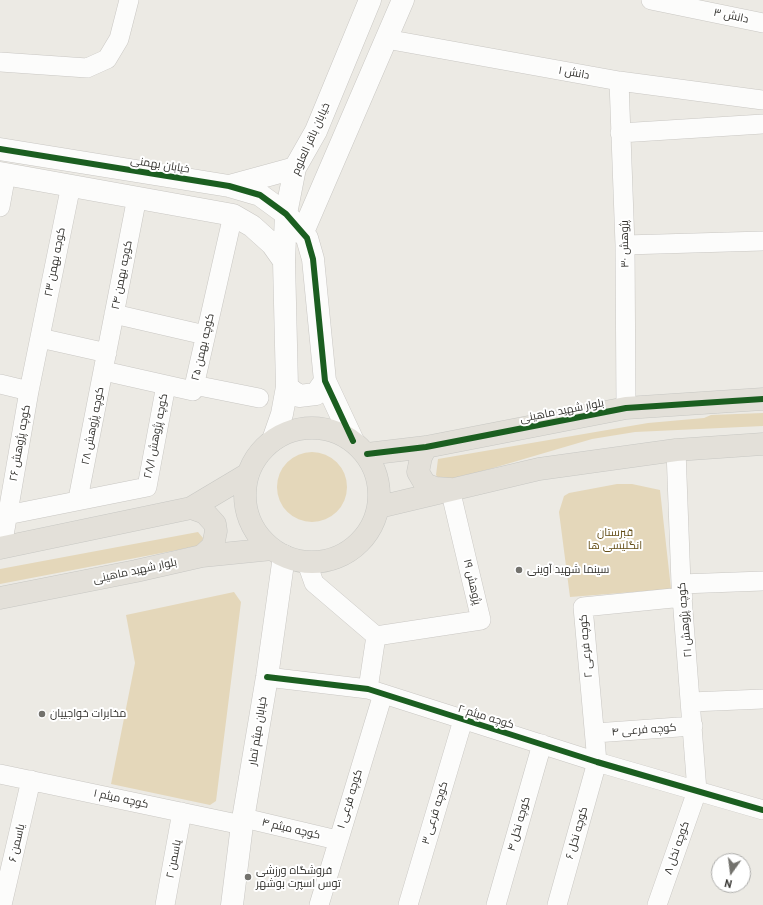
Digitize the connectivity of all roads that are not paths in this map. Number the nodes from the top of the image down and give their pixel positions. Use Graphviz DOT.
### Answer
graph roads {
  1 [pos="129,0"];
  2 [pos="370,0"];
  3 [pos="403,0"];
  4 [pos="651,0"];
  5 [pos="763,23"];
  6 [pos="386,39"];
  7 [pos="0,62"];
  8 [pos="619,81"];
  9 [pos="763,100"];
  10 [pos="763,124"];
  11 [pos="620,133"];
  12 [pos="0,149"];
  13 [pos="296,168"];
  14 [pos="3,173"];
  15 [pos="71,185"];
  16 [pos="229,186"];
  17 [pos="137,197"];
  18 [pos="0,207"];
  19 [pos="286,214"];
  20 [pos="233,215"];
  21 [pos="302,232"];
  22 [pos="763,241"];
  23 [pos="625,244"];
  24 [pos="284,262"];
  25 [pos="114,314"];
  26 [pos="206,335"];
  27 [pos="40,338"];
  28 [pos="105,362"];
  29 [pos="325,381"];
  30 [pos="0,384"];
  31 [pos="166,385"];
  32 [pos="194,385"];
  33 [pos="287,386"];
  34 [pos="29,390"];
  35 [pos="259,398"];
  36 [pos="763,399"];
  37 [pos="626,408"];
  38 [pos="272,440"];
  39 [pos="763,444"];
  40 [pos="360,447"];
  41 [pos="426,447"];
  42 [pos="676,450"];
  43 [pos="248,474"];
  44 [pos="450,489"];
  45 [pos="78,499"];
  46 [pos="379,507"];
  47 [pos="191,508"];
  48 [pos="7,515"];
  49 [pos="1,548"];
  50 [pos="278,553"];
  51 [pos="202,556"];
  52 [pos="307,562"];
  53 [pos="763,581"];
  54 [pos="682,591"];
  55 [pos="0,598"];
  56 [pos="376,636"];
  57 [pos="267,677"];
  58 [pos="375,692"];
  59 [pos="763,699"];
  60 [pos="691,702"];
  61 [pos="463,720"];
  62 [pos="693,726"];
  63 [pos="595,733"];
  64 [pos="542,744"];
  65 [pos="598,762"];
  66 [pos="0,774"];
  67 [pos="31,780"];
  68 [pos="697,791"];
  69 [pos="763,810"];
  70 [pos="182,812"];
  71 [pos="243,822"];
  72 [pos="337,840"];
  73 [pos="2,905"];
  74 [pos="165,905"];
  75 [pos="232,905"];
  76 [pos="319,905"];
  77 [pos="408,905"];
  78 [pos="496,905"];
  79 [pos="557,905"];
  80 [pos="657,905"];
  1 -- 7 [label="street"];
  2 -- 13 [label="street, خیابان باقر العلوم"];
  3 -- 6 [label="street"];
  4 -- 5 [label="street, دانش ۳"];
  6 -- 8 [label="street, دانش ۱"];
  6 -- 21 [label="street"];
  8 -- 9 [label="street, دانش ۱"];
  8 -- 11 [label="street, پژوهش ۳۰"];
  10 -- 11 [label="street"];
  11 -- 23 [label="street, پژوهش ۳۰"];
  12 -- 16 [label="street, خیابان بهمنی"];
  13 -- 16 [label="street"];
  13 -- 19 [label="street, خیابان باقر العلوم"];
  14 -- 15 [label="street"];
  14 -- 18 [label="street"];
  15 -- 17 [label="street"];
  15 -- 27 [label="street, کوجه بهمن ۲۳"];
  16 -- 19 [label="street, خیابان بهمنی"];
  17 -- 20 [label="street"];
  17 -- 25 [label="street, کوچه بهمن ۲۴"];
  19 -- 21 [label="street, خیابان بهمنی"];
  19 -- 24 [label="street, خیابان باقر العلوم"];
  20 -- 24 [label="street"];
  20 -- 26 [label="street, کوچه بهمن ۲۵"];
  21 -- 29 [label="street, خیابان بهمنی"];
  22 -- 23 [label="street"];
  23 -- 37 [label="street, پژوهش ۳۰"];
  24 -- 33 [label="street, خیابان باقر العلوم"];
  25 -- 26 [label="street"];
  25 -- 28 [label="street, کوچه بهمن ۲۴"];
  26 -- 32 [label="street, کوچه بهمن ۲۵"];
  27 -- 28 [label="street, کوچه بهمن ۲۵"];
  27 -- 34 [label="street, کوچه پژوهش ۲۶"];
  28 -- 31 [label="street, کوچه بهمن ۲۵"];
  28 -- 45 [label="street, کوچه پژوهش ۲۸"];
  29 -- 33 [label="street"];
  29 -- 40 [label="street, خیابان بهمنی"];
  30 -- 34 [label="street"];
  31 -- 32 [label="street, کوچه بهمن ۲۵"];
  31 -- 45 [label="street, کوچه پژوهش ۲۸/۱"];
  32 -- 35 [label="street"];
  33 -- 38 [label="street, خیابان باقر العلوم"];
  34 -- 48 [label="street, کوچه پژوهش ۲۶"];
  36 -- 37 [label="main road, بلوار شهید ماهینی"];
  37 -- 41 [label="main road, بلوار شهید ماهینی"];
  38 -- 40 [label="main road"];
  38 -- 43 [label="main road"];
  39 -- 42 [label="main road"];
  40 -- 41 [label="main road, بلوار شهید ماهینی"];
  40 -- 46 [label="main road"];
  41 -- 44 [label="main road"];
  42 -- 44 [label="main road"];
  42 -- 54 [label="street, کوچه پژوهش ۲۱"];
  43 -- 47 [label="main road"];
  43 -- 50 [label="main road"];
  44 -- 46 [label="main road"];
  44 -- 56 [label="street, پژوهش ۱۹"];
  45 -- 48 [label="street"];
  46 -- 52 [label="main road"];
  47 -- 49 [label="main road"];
  47 -- 51 [label="main road"];
  48 -- 49 [label="street, کوچه پژوهش ۲۶"];
  50 -- 51 [label="main road, بلوار شهید ماهینی"];
  50 -- 52 [label="main road"];
  50 -- 57 [label="street, خیابان میثم تمار"];
  51 -- 55 [label="main road, بلوار شهید ماهینی"];
  52 -- 56 [label="street"];
  53 -- 54 [label="street"];
  54 -- 60 [label="street, کوچه پژوهش ۲۱"];
  54 -- 63 [label="street, کوچه فرعی ۲"];
  56 -- 58 [label="street, کوچه فرعی ۱"];
  57 -- 58 [label="street, کوچه میثم ۲"];
  57 -- 71 [label="street, خیابان میثم تمار"];
  58 -- 61 [label="street, کوچه میثم ۲"];
  58 -- 72 [label="street, کوچه فرعی ۱"];
  59 -- 60 [label="street"];
  60 -- 62 [label="street, کوچه پژوهش ۲۱"];
  61 -- 64 [label="street, کوچه میثم ۲"];
  61 -- 77 [label="street, کوچه فرعی ۳"];
  62 -- 63 [label="street, کوچه فرعی ۴"];
  62 -- 68 [label="street, کوچه پژوهش ۲۱"];
  63 -- 65 [label="street, کوچه فرعی ۲"];
  64 -- 65 [label="street, کوچه میثم ۲"];
  64 -- 78 [label="street, کوچه نخل ۴"];
  65 -- 68 [label="street, کوچه میثم ۲"];
  65 -- 79 [label="street, کوچه نخل ۶"];
  66 -- 67 [label="street, کوچه میثم ۱"];
  67 -- 70 [label="street, کوچه میثم ۱"];
  67 -- 73 [label="street, یاسمن ۶"];
  68 -- 69 [label="street, کوچه میثم ۲"];
  68 -- 80 [label="street, کوچه نخل ۸"];
  70 -- 71 [label="street, کوچه میثم ۱"];
  70 -- 74 [label="street, یاسمن ۲"];
  71 -- 72 [label="street, کوچه میثم ۴"];
  71 -- 75 [label="street, خیابان میثم تمار"];
  72 -- 76 [label="street, کوچه فرعی ۱"];
}
